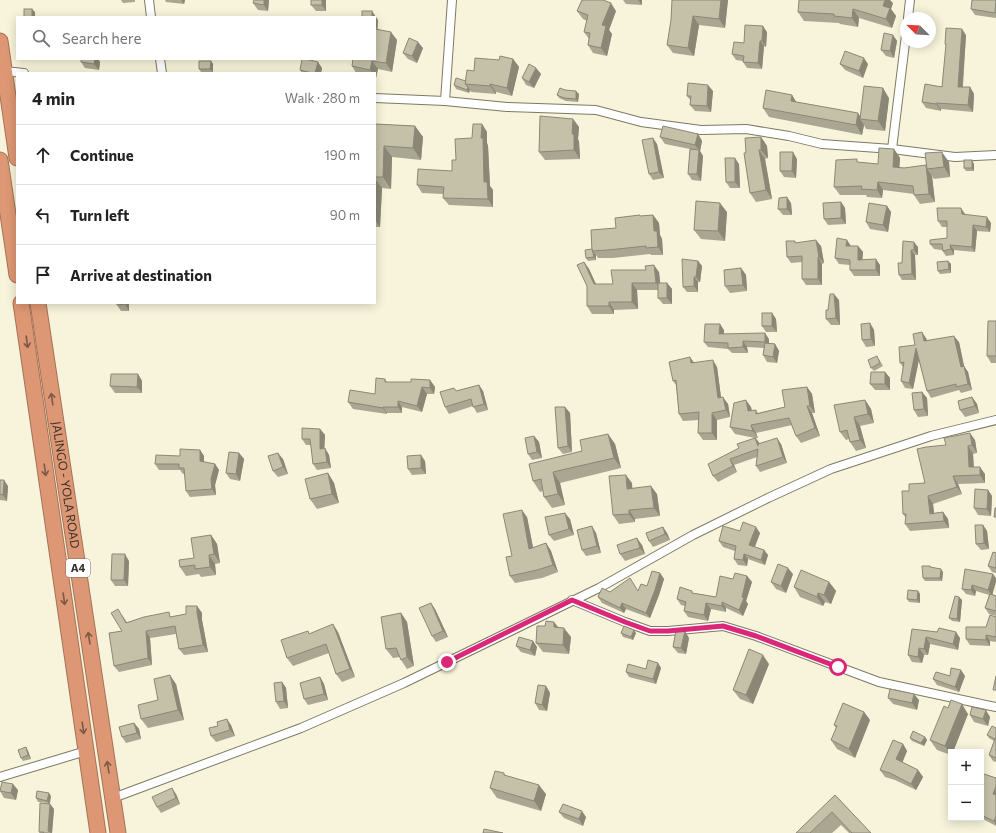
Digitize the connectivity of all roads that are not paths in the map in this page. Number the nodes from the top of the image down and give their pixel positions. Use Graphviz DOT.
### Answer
graph roads {
  1 [pos="149,0"];
  2 [pos="452,0"];
  3 [pos="910,0"];
  4 [pos="909,12"];
  5 [pos="151,16"];
  6 [pos="0,41"];
  7 [pos="904,48"];
  8 [pos="160,60"];
  9 [pos="4,71"];
  10 [pos="16,72"];
  11 [pos="162,72"];
  12 [pos="376,98"];
  13 [pos="445,101"];
  14 [pos="892,149"];
  15 [pos="16,151"];
  16 [pos="996,155"];
  17 [pos="0,160"];
  18 [pos="16,267"];
  19 [pos="21,304"];
  20 [pos="38,304"];
  21 [pos="996,420"];
  22 [pos="572,600"];
  23 [pos="996,707"];
  24 [pos="86,751"];
  25 [pos="0,777"];
  26 [pos="113,798"];
  27 [pos="98,833"];
  28 [pos="118,833"];
  1 -- 5 [label="street"];
  2 -- 13 [label="street"];
  3 -- 4 [label="street"];
  6 -- 9 [label="highway"];
  7 -- 14 [label="street"];
  8 -- 11 [label="street"];
  9 -- 10 [label="street"];
  9 -- 15 [label="highway"];
  12 -- 13 [label="street"];
  13 -- 14 [label="street"];
  14 -- 16 [label="street"];
  17 -- 18 [label="highway"];
  19 -- 24 [label="highway, A4, one-way"];
  26 -- 20 [label="highway, JALINGO - YOLA ROAD / A4, one-way"];
  21 -- 22 [label="street"];
  22 -- 23 [label="street"];
  22 -- 26 [label="street"];
  24 -- 25 [label="street"];
  24 -- 27 [label="highway, A4"];
  26 -- 28 [label="highway, JALINGO - YOLA ROAD / A4"];
}
